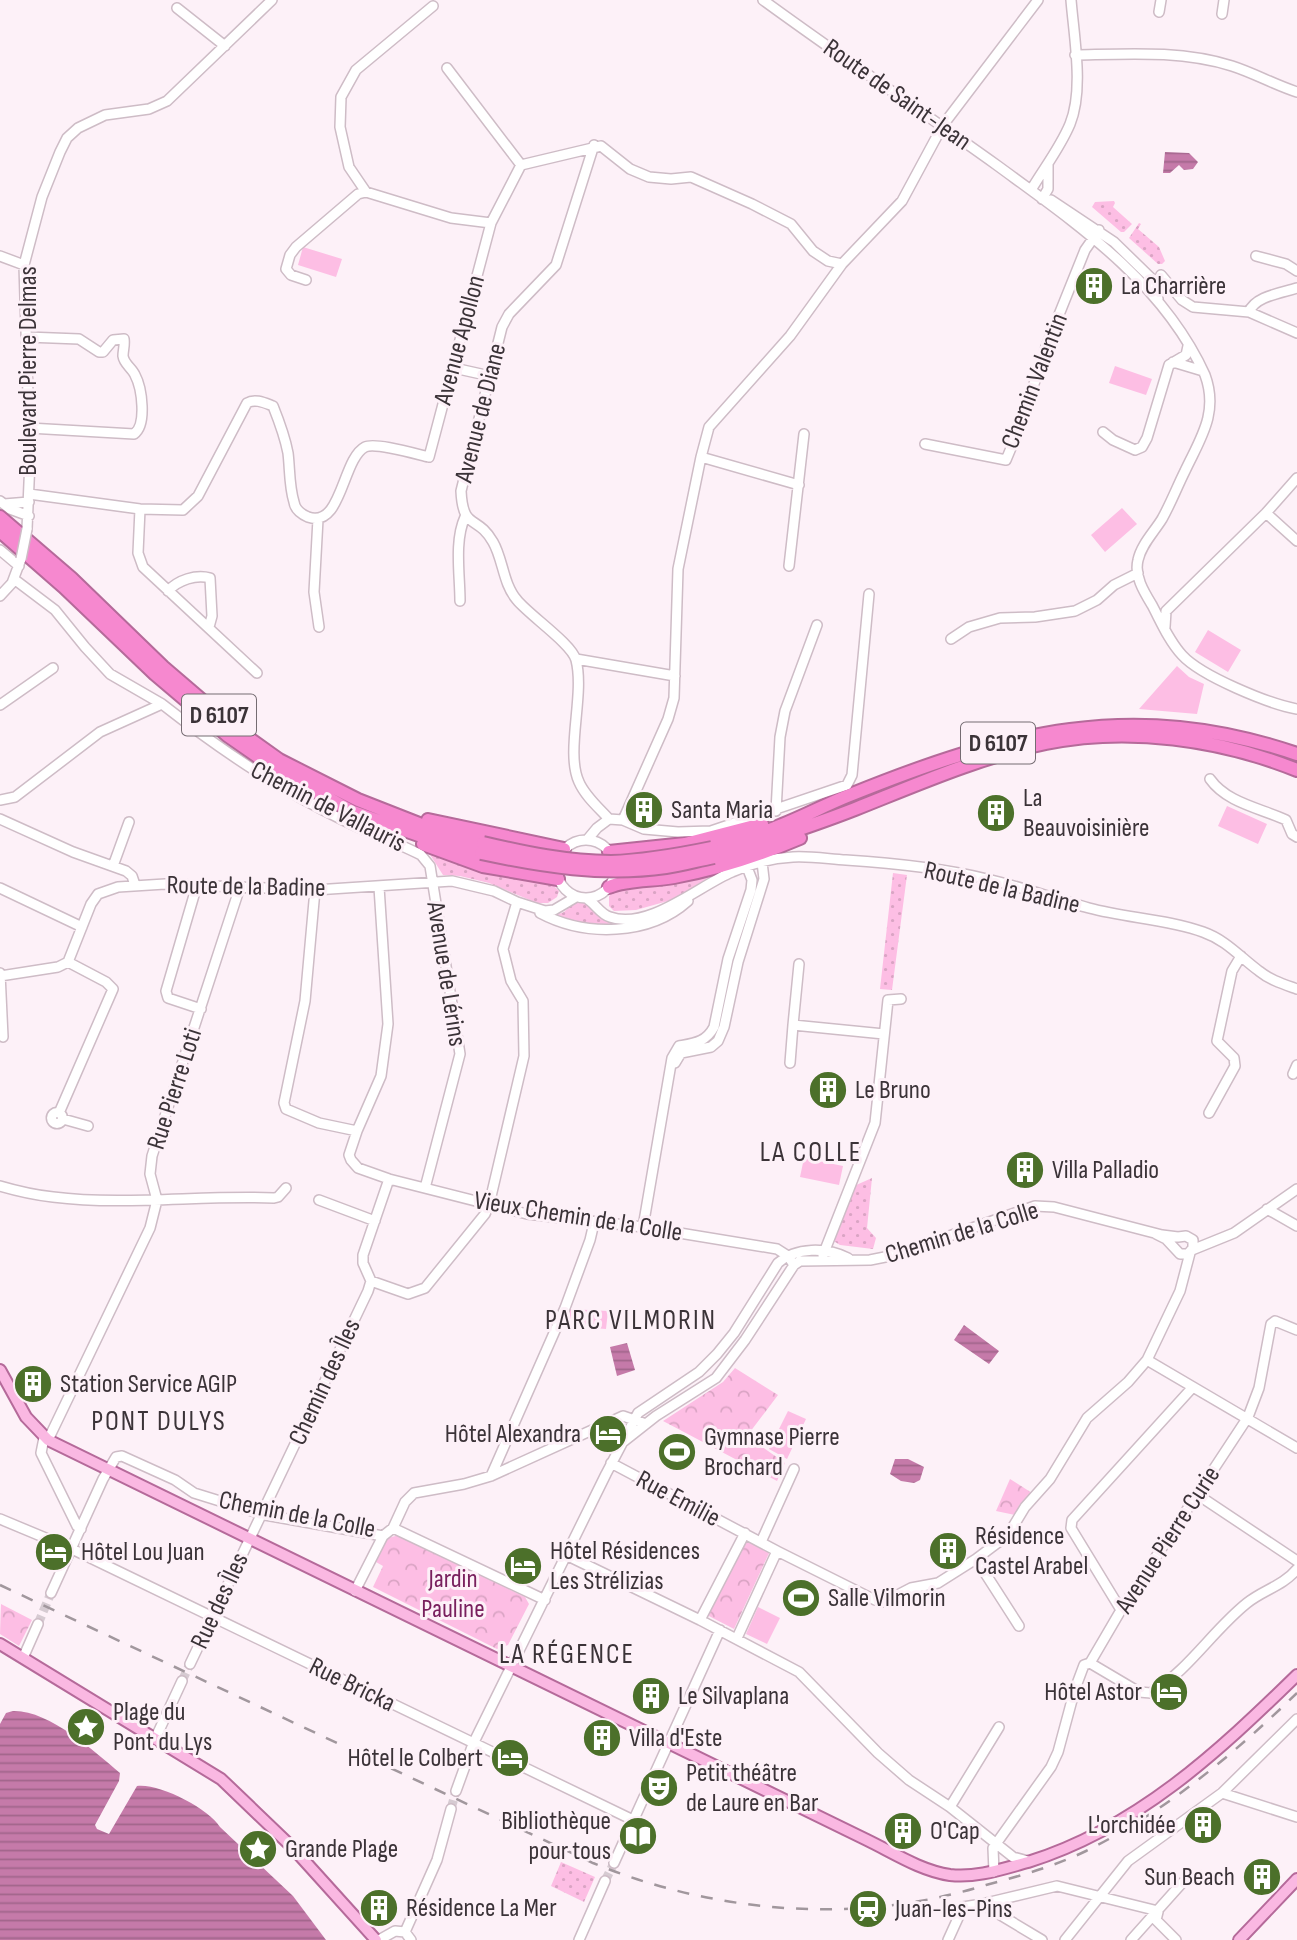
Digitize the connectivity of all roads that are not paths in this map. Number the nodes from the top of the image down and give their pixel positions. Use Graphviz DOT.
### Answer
graph roads {
  1 [pos="272,0"];
  2 [pos="763,0"];
  3 [pos="1038,0"];
  4 [pos="1072,0"];
  5 [pos="1161,0"];
  6 [pos="1224,0"];
  7 [pos="433,6"];
  8 [pos="177,8"];
  9 [pos="1159,12"];
  10 [pos="1222,14"];
  11 [pos="225,46"];
  12 [pos="1075,55"];
  13 [pos="447,68"];
  14 [pos="1297,92"];
  15 [pos="943,125"];
  16 [pos="594,145"];
  17 [pos="1048,164"];
  18 [pos="520,165"];
  19 [pos="1031,190"];
  20 [pos="366,192"];
  21 [pos="1044,198"];
  22 [pos="491,223"];
  23 [pos="1096,234"];
  24 [pos="0,256"];
  25 [pos="1256,256"];
  26 [pos="842,264"];
  27 [pos="24,265"];
  28 [pos="1127,267"];
  29 [pos="1297,271"];
  30 [pos="1160,275"];
  31 [pos="306,280"];
  32 [pos="1297,288"];
  33 [pos="1160,306"];
  34 [pos="1249,312"];
  35 [pos="1297,333"];
  36 [pos="27,337"];
  37 [pos="1188,346"];
  38 [pos="1173,362"];
  39 [pos="454,368"];
  40 [pos="1203,371"];
  41 [pos="490,376"];
  42 [pos="29,428"];
  43 [pos="1103,432"];
  44 [pos="804,434"];
  45 [pos="925,444"];
  46 [pos="701,457"];
  47 [pos="1297,478"];
  48 [pos="799,485"];
  49 [pos="29,498"];
  50 [pos="2,502"];
  51 [pos="140,509"];
  52 [pos="1266,513"];
  53 [pos="29,516"];
  54 [pos="0,517"];
  55 [pos="465,517"];
  56 [pos="318,519"];
  57 [pos="0,531"];
  58 [pos="1297,541"];
  59 [pos="0,550"];
  60 [pos="20,563"];
  61 [pos="789,566"];
  62 [pos="1138,573"];
  63 [pos="14,579"];
  64 [pos="168,591"];
  65 [pos="869,594"];
  66 [pos="0,596"];
  67 [pos="460,601"];
  68 [pos="817,625"];
  69 [pos="209,627"];
  70 [pos="318,627"];
  71 [pos="1165,629"];
  72 [pos="951,639"];
  73 [pos="576,659"];
  74 [pos="53,668"];
  75 [pos="257,673"];
  76 [pos="675,676"];
  77 [pos="162,704"];
  78 [pos="0,705"];
  79 [pos="1297,709"];
  80 [pos="1297,754"];
  81 [pos="1297,769"];
  82 [pos="1210,779"];
  83 [pos="849,796"];
  84 [pos="0,800"];
  85 [pos="355,806"];
  86 [pos="857,808"];
  87 [pos="776,811"];
  88 [pos="0,818"];
  89 [pos="609,819"];
  90 [pos="623,820"];
  91 [pos="129,822"];
  92 [pos="1297,837"];
  93 [pos="592,841"];
  94 [pos="564,849"];
  95 [pos="609,852"];
  96 [pos="713,853"];
  97 [pos="762,862"];
  98 [pos="113,866"];
  99 [pos="747,867"];
  100 [pos="558,879"];
  101 [pos="431,881"];
  102 [pos="135,885"];
  103 [pos="197,885"];
  104 [pos="240,887"];
  105 [pos="379,887"];
  106 [pos="0,888"];
  107 [pos="315,890"];
  108 [pos="566,891"];
  109 [pos="604,891"];
  110 [pos="695,894"];
  111 [pos="581,897"];
  112 [pos="517,902"];
  113 [pos="562,904"];
  114 [pos="532,908"];
  115 [pos="599,909"];
  116 [pos="82,927"];
  117 [pos="1241,956"];
  118 [pos="733,961"];
  119 [pos="68,962"];
  120 [pos="799,964"];
  121 [pos="1,975"];
  122 [pos="1297,989"];
  123 [pos="901,999"];
  124 [pos="201,1009"];
  125 [pos="793,1026"];
  126 [pos="884,1034"];
  127 [pos="3,1037"];
  128 [pos="790,1063"];
  129 [pos="1209,1113"];
  130 [pos="88,1126"];
  131 [pos="357,1131"];
  132 [pos="389,1179"];
  133 [pos="0,1186"];
  134 [pos="286,1188"];
  135 [pos="425,1188"];
  136 [pos="1297,1189"];
  137 [pos="157,1200"];
  138 [pos="320,1200"];
  139 [pos="489,1205"];
  140 [pos="1267,1209"];
  141 [pos="375,1221"];
  142 [pos="594,1223"];
  143 [pos="1297,1226"];
  144 [pos="643,1227"];
  145 [pos="1185,1247"];
  146 [pos="823,1256"];
  147 [pos="791,1260"];
  148 [pos="371,1281"];
  149 [pos="1297,1330"];
  150 [pos="717,1354"];
  151 [pos="1147,1360"];
  152 [pos="728,1362"];
  153 [pos="0,1370"];
  154 [pos="1192,1388"];
  155 [pos="649,1404"];
  156 [pos="656,1416"];
  157 [pos="1248,1418"];
  158 [pos="634,1419"];
  159 [pos="646,1424"];
  160 [pos="46,1439"];
  161 [pos="623,1442"];
  162 [pos="1295,1443"];
  163 [pos="611,1463"];
  164 [pos="794,1469"];
  165 [pos="108,1470"];
  166 [pos="491,1476"];
  167 [pos="1198,1494"];
  168 [pos="262,1513"];
  169 [pos="0,1519"];
  170 [pos="393,1528"];
  171 [pos="81,1529"];
  172 [pos="745,1533"];
  173 [pos="383,1536"];
  174 [pos="250,1539"];
  175 [pos="761,1542"];
  176 [pos="72,1549"];
  177 [pos="778,1551"];
  178 [pos="566,1555"];
  179 [pos="976,1559"];
  180 [pos="1297,1560"];
  181 [pos="1297,1569"];
  182 [pos="355,1591"];
  183 [pos="51,1594"];
  184 [pos="544,1600"];
  185 [pos="1121,1610"];
  186 [pos="212,1617"];
  187 [pos="700,1620"];
  188 [pos="38,1624"];
  189 [pos="1019,1626"];
  190 [pos="720,1630"];
  191 [pos="737,1638"];
  192 [pos="0,1644"];
  193 [pos="23,1658"];
  194 [pos="1090,1663"];
  195 [pos="190,1664"];
  196 [pos="512,1667"];
  197 [pos="1297,1675"];
  198 [pos="182,1681"];
  199 [pos="1297,1719"];
  200 [pos="999,1727"];
  201 [pos="156,1737"];
  202 [pos="667,1743"];
  203 [pos="473,1744"];
  204 [pos="456,1791"];
  205 [pos="1222,1793"];
  206 [pos="950,1807"];
  207 [pos="450,1809"];
  208 [pos="1297,1816"];
  209 [pos="633,1821"];
  210 [pos="997,1843"];
  211 [pos="1028,1861"];
  212 [pos="614,1863"];
  213 [pos="994,1872"];
  214 [pos="1297,1879"];
  215 [pos="606,1881"];
  216 [pos="1182,1883"];
  217 [pos="1099,1896"];
  218 [pos="982,1904"];
  219 [pos="1158,1910"];
  220 [pos="408,1936"];
  221 [pos="378,1940"];
  222 [pos="579,1940"];
  223 [pos="948,1940"];
  224 [pos="1042,1940"];
  225 [pos="1066,1940"];
  226 [pos="1131,1940"];
  227 [pos="1176,1940"];
  228 [pos="1238,1940"];
  1 -- 11 [label="street, Boulevard Pierre Delmas"];
  2 -- 15 [label="street, Route de Saint-Jean"];
  3 -- 15 [label="street"];
  4 -- 12 [label="street"];
  5 -- 9 [label="street"];
  6 -- 10 [label="street"];
  7 -- 20 [label="street"];
  8 -- 11 [label="street"];
  11 -- 27 [label="street, Boulevard Pierre Delmas"];
  12 -- 14 [label="street"];
  12 -- 17 [label="street"];
  13 -- 18 [label="street"];
  15 -- 19 [label="street, Route de Saint-Jean"];
  15 -- 26 [label="street"];
  16 -- 18 [label="street"];
  16 -- 26 [label="street"];
  16 -- 41 [label="street, Avenue de Diane"];
  17 -- 19 [label="street"];
  17 -- 21 [label="street"];
  18 -- 22 [label="street, Avenue Apollon"];
  19 -- 21 [label="street, Route de Saint-Jean"];
  20 -- 22 [label="street"];
  20 -- 31 [label="street"];
  21 -- 23 [label="street, Route de Saint-Jean"];
  22 -- 39 [label="street, Avenue Apollon"];
  23 -- 28 [label="street, Route de Saint-Jean"];
  23 -- 30 [label="street, Route de Saint-Jean"];
  23 -- 45 [label="street, Chemin Valentin"];
  24 -- 27 [label="street"];
  25 -- 29 [label="street"];
  26 -- 46 [label="street"];
  27 -- 36 [label="street, Boulevard Pierre Delmas"];
  28 -- 30 [label="street"];
  28 -- 33 [label="street, Route de Saint-Jean"];
  30 -- 33 [label="street"];
  30 -- 34 [label="street, Route de Saint-Jean"];
  32 -- 34 [label="street"];
  33 -- 37 [label="street"];
  34 -- 35 [label="street, Route de Saint-Jean"];
  36 -- 42 [label="street, Boulevard Pierre Delmas"];
  36 -- 42 [label="street"];
  37 -- 38 [label="street"];
  37 -- 40 [label="street"];
  38 -- 40 [label="street"];
  38 -- 43 [label="street"];
  39 -- 41 [label="street"];
  39 -- 56 [label="street, Avenue Apollon"];
  40 -- 62 [label="street"];
  41 -- 55 [label="street, Avenue de Diane"];
  42 -- 49 [label="street, Boulevard Pierre Delmas"];
  44 -- 48 [label="street"];
  46 -- 48 [label="street"];
  46 -- 76 [label="street"];
  47 -- 52 [label="street"];
  48 -- 61 [label="street"];
  49 -- 50 [label="street"];
  49 -- 51 [label="street"];
  49 -- 53 [label="street, Boulevard Pierre Delmas"];
  50 -- 53 [label="street"];
  51 -- 56 [label="street"];
  51 -- 64 [label="street"];
  52 -- 58 [label="street"];
  52 -- 71 [label="street"];
  53 -- 60 [label="street, Boulevard Pierre Delmas, bridge"];
  54 -- 85 [label="highway, D 6107"];
  55 -- 67 [label="street"];
  55 -- 73 [label="street, Avenue de Diane"];
  56 -- 70 [label="street"];
  57 -- 85 [label="highway, D 6107"];
  59 -- 60 [label="street"];
  60 -- 63 [label="street, Boulevard Pierre Delmas"];
  62 -- 71 [label="street"];
  62 -- 72 [label="street"];
  63 -- 66 [label="street, Boulevard Pierre Delmas"];
  63 -- 77 [label="street, Chemin de Vallauris"];
  64 -- 69 [label="street"];
  64 -- 69 [label="street"];
  65 -- 87 [label="street"];
  68 -- 87 [label="street"];
  69 -- 75 [label="street"];
  71 -- 79 [label="street"];
  73 -- 76 [label="street"];
  73 -- 89 [label="street"];
  74 -- 78 [label="street"];
  76 -- 90 [label="street"];
  77 -- 84 [label="street"];
  77 -- 101 [label="street, Chemin de Vallauris"];
  80 -- 83 [label="highway, D 6107"];
  81 -- 86 [label="highway, D 6107"];
  82 -- 92 [label="street"];
  83 -- 95 [label="highway"];
  83 -- 96 [label="highway, D 6107"];
  85 -- 94 [label="highway"];
  85 -- 96 [label="highway, D 6107, bridge"];
  85 -- 100 [label="highway"];
  86 -- 96 [label="highway, D 6107"];
  86 -- 109 [label="highway"];
  87 -- 90 [label="street"];
  88 -- 98 [label="street"];
  89 -- 90 [label="street"];
  89 -- 93 [label="street"];
  91 -- 98 [label="street"];
  93 -- 94 [label="street"];
  93 -- 95 [label="street"];
  94 -- 100 [label="street"];
  95 -- 109 [label="street"];
  97 -- 99 [label="street, Route de la Badine"];
  97 -- 117 [label="street, Route de la Badine"];
  97 -- 118 [label="street"];
  98 -- 102 [label="street"];
  99 -- 110 [label="street, Route de la Badine"];
  99 -- 118 [label="street"];
  100 -- 108 [label="street"];
  101 -- 105 [label="street, Route de la Badine"];
  101 -- 112 [label="street, Route de la Badine"];
  101 -- 135 [label="street, Avenue de Lérins"];
  102 -- 103 [label="street, Route de la Badine"];
  102 -- 116 [label="street, Route de la Badine"];
  103 -- 104 [label="street, Route de la Badine"];
  103 -- 124 [label="street"];
  104 -- 107 [label="street, Route de la Badine"];
  104 -- 124 [label="street, Rue Pierre Loti"];
  105 -- 107 [label="street, Route de la Badine"];
  105 -- 131 [label="street"];
  106 -- 116 [label="street"];
  107 -- 131 [label="street"];
  108 -- 111 [label="street"];
  108 -- 113 [label="street"];
  109 -- 111 [label="street"];
  109 -- 115 [label="street"];
  110 -- 114 [label="street, Route de la Badine"];
  110 -- 115 [label="street, Route de la Badine"];
  111 -- 113 [label="street, Route de la Badine"];
  111 -- 115 [label="street, Route de la Badine"];
  112 -- 114 [label="street, Route de la Badine"];
  112 -- 139 [label="street"];
  113 -- 114 [label="street, Route de la Badine"];
  116 -- 119 [label="street, Route de la Badine"];
  117 -- 122 [label="street, Route de la Badine"];
  117 -- 129 [label="street"];
  118 -- 144 [label="street"];
  119 -- 121 [label="street"];
  119 -- 130 [label="street"];
  120 -- 125 [label="street"];
  121 -- 127 [label="street"];
  123 -- 126 [label="street"];
  124 -- 137 [label="street, Rue Pierre Loti"];
  125 -- 126 [label="street"];
  125 -- 128 [label="street"];
  126 -- 146 [label="street"];
  131 -- 132 [label="street, Vieux Chemin de la Colle"];
  132 -- 135 [label="street, Vieux Chemin de la Colle"];
  132 -- 141 [label="street"];
  133 -- 137 [label="street"];
  134 -- 137 [label="street"];
  135 -- 139 [label="street, Vieux Chemin de la Colle"];
  136 -- 140 [label="street"];
  137 -- 160 [label="street, Rue Pierre Loti"];
  138 -- 141 [label="street"];
  139 -- 142 [label="street, Vieux Chemin de la Colle"];
  139 -- 148 [label="street"];
  140 -- 143 [label="street"];
  140 -- 145 [label="street"];
  141 -- 148 [label="street"];
  142 -- 144 [label="street, Vieux Chemin de la Colle"];
  142 -- 166 [label="street"];
  144 -- 147 [label="street, Vieux Chemin de la Colle"];
  145 -- 146 [label="street, Chemin de la Colle"];
  145 -- 151 [label="street"];
  146 -- 147 [label="street, Chemin de la Colle"];
  147 -- 150 [label="street"];
  147 -- 152 [label="street"];
  148 -- 168 [label="street, Chemin des Îles"];
  149 -- 157 [label="street, Avenue Pierre Curie"];
  150 -- 152 [label="street"];
  150 -- 155 [label="street"];
  151 -- 154 [label="street"];
  151 -- 179 [label="street"];
  152 -- 156 [label="street"];
  153 -- 160 [label="main road"];
  154 -- 157 [label="street"];
  154 -- 185 [label="street"];
  155 -- 156 [label="street"];
  155 -- 158 [label="street"];
  156 -- 159 [label="street"];
  157 -- 162 [label="street"];
  157 -- 167 [label="street, Avenue Pierre Curie"];
  158 -- 159 [label="street"];
  158 -- 161 [label="street"];
  158 -- 166 [label="street, Chemin de la Colle"];
  159 -- 161 [label="street"];
  160 -- 165 [label="main road"];
  160 -- 171 [label="street"];
  161 -- 163 [label="street"];
  163 -- 172 [label="street, Rue Emilie"];
  163 -- 178 [label="street"];
  164 -- 175 [label="street"];
  165 -- 168 [label="street, Chemin de la Colle"];
  165 -- 171 [label="street"];
  165 -- 174 [label="main road"];
  166 -- 170 [label="street, Chemin de la Colle"];
  167 -- 180 [label="street"];
  167 -- 185 [label="street, Avenue Pierre Curie"];
  168 -- 173 [label="street, Chemin de la Colle"];
  168 -- 174 [label="street, Chemin des Îles"];
  169 -- 176 [label="street, Rue Bricka"];
  170 -- 173 [label="street, Chemin de la Colle"];
  170 -- 184 [label="street"];
  171 -- 176 [label="street"];
  172 -- 175 [label="street, Rue Emilie"];
  172 -- 187 [label="street"];
  173 -- 182 [label="street"];
  174 -- 182 [label="main road"];
  174 -- 186 [label="street, Rue des Îles"];
  175 -- 177 [label="street, Rue Emilie"];
  176 -- 183 [label="street"];
  176 -- 186 [label="street, Rue Bricka"];
  177 -- 179 [label="street"];
  177 -- 191 [label="street"];
  178 -- 184 [label="street"];
  178 -- 187 [label="street"];
  179 -- 189 [label="street"];
  181 -- 194 [label="street"];
  182 -- 196 [label="main road"];
  184 -- 196 [label="street"];
  185 -- 194 [label="street, Avenue Pierre Curie"];
  186 -- 195 [label="street, Rue des Îles"];
  186 -- 203 [label="street, Rue Bricka"];
  187 -- 190 [label="street"];
  188 -- 193 [label="street"];
  190 -- 191 [label="street"];
  190 -- 202 [label="street"];
  191 -- 206 [label="street"];
  192 -- 193 [label="main road"];
  193 -- 201 [label="main road"];
  194 -- 210 [label="street, Avenue Pierre Curie"];
  196 -- 202 [label="main road"];
  196 -- 203 [label="street"];
  197 -- 211 [label="main road"];
  198 -- 201 [label="street, Rue des Îles"];
  199 -- 205 [label="street"];
  200 -- 206 [label="street"];
  201 -- 221 [label="main road"];
  202 -- 209 [label="street"];
  202 -- 213 [label="main road"];
  203 -- 204 [label="street"];
  203 -- 209 [label="street, Rue Bricka"];
  205 -- 208 [label="street"];
  205 -- 217 [label="street"];
  206 -- 210 [label="street"];
  207 -- 220 [label="street"];
  209 -- 212 [label="street"];
  210 -- 211 [label="street"];
  210 -- 213 [label="street"];
  211 -- 213 [label="main road"];
  214 -- 228 [label="main road"];
  215 -- 222 [label="street"];
  216 -- 219 [label="street"];
  217 -- 218 [label="street"];
  217 -- 219 [label="street"];
  217 -- 225 [label="street"];
  218 -- 223 [label="street"];
  218 -- 224 [label="street"];
  219 -- 226 [label="street"];
  219 -- 227 [label="street"];
  220 -- 221 [label="street"];
}
